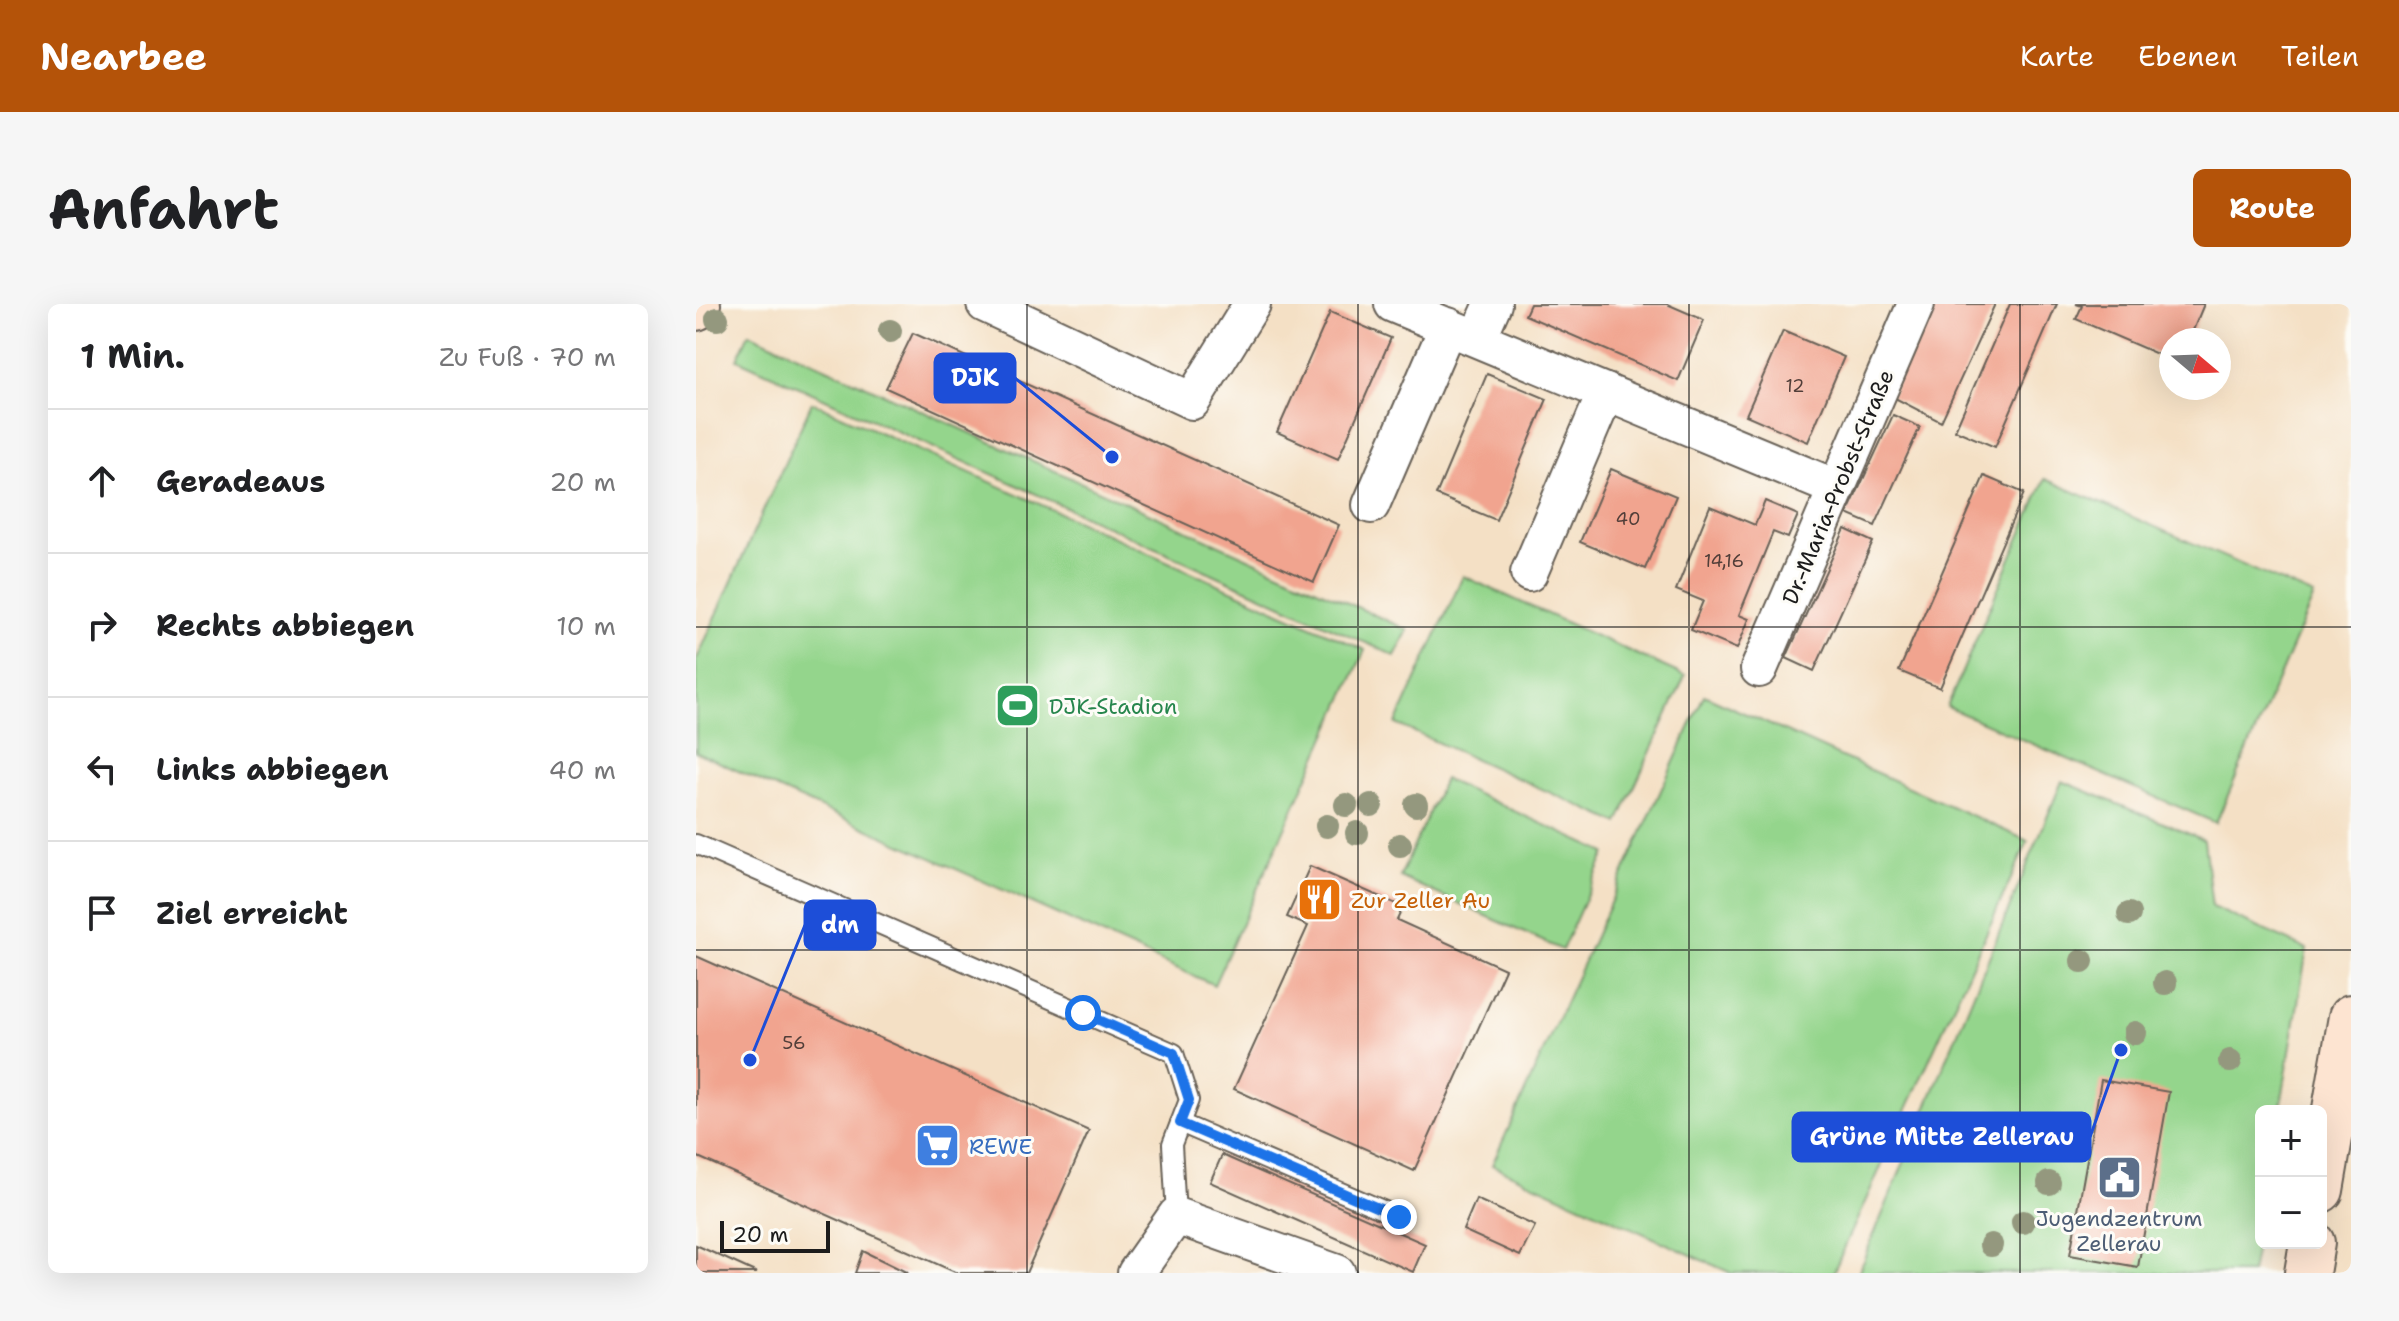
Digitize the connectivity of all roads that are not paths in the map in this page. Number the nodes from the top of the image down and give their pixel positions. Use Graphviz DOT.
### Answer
graph roads {
  1 [pos="985,304"];
  2 [pos="1252,304"];
  3 [pos="1393,304"];
  4 [pos="1493,304"];
  5 [pos="1916,304"];
  6 [pos="1463,332"];
  7 [pos="1606,392"];
  8 [pos="1836,488"];
  9 [pos="1371,505"];
  10 [pos="1529,573"];
  11 [pos="1759,669"];
  12 [pos="696,844"];
  13 [pos="2351,1017"];
  14 [pos="1180,1123"];
  15 [pos="2323,1177"];
  16 [pos="1176,1216"];
  17 [pos="1399,1217"];
  18 [pos="2311,1249"];
  19 [pos="1136,1273"];
  20 [pos="1337,1273"];
  21 [pos="2307,1273"];
  1 -- 2 [label="street"];
  3 -- 6 [label="street"];
  4 -- 6 [label="street"];
  5 -- 8 [label="street, Dr.-Maria-Probst-Straße"];
  6 -- 7 [label="street"];
  6 -- 9 [label="street"];
  7 -- 8 [label="street"];
  7 -- 10 [label="street"];
  8 -- 11 [label="street, Dr.-Maria-Probst-Straße"];
  12 -- 14 [label="lane"];
  13 -- 15 [label="street"];
  14 -- 16 [label="lane"];
  14 -- 17 [label="lane"];
  16 -- 19 [label="street"];
  16 -- 20 [label="street"];
  18 -- 21 [label="street"];
}
